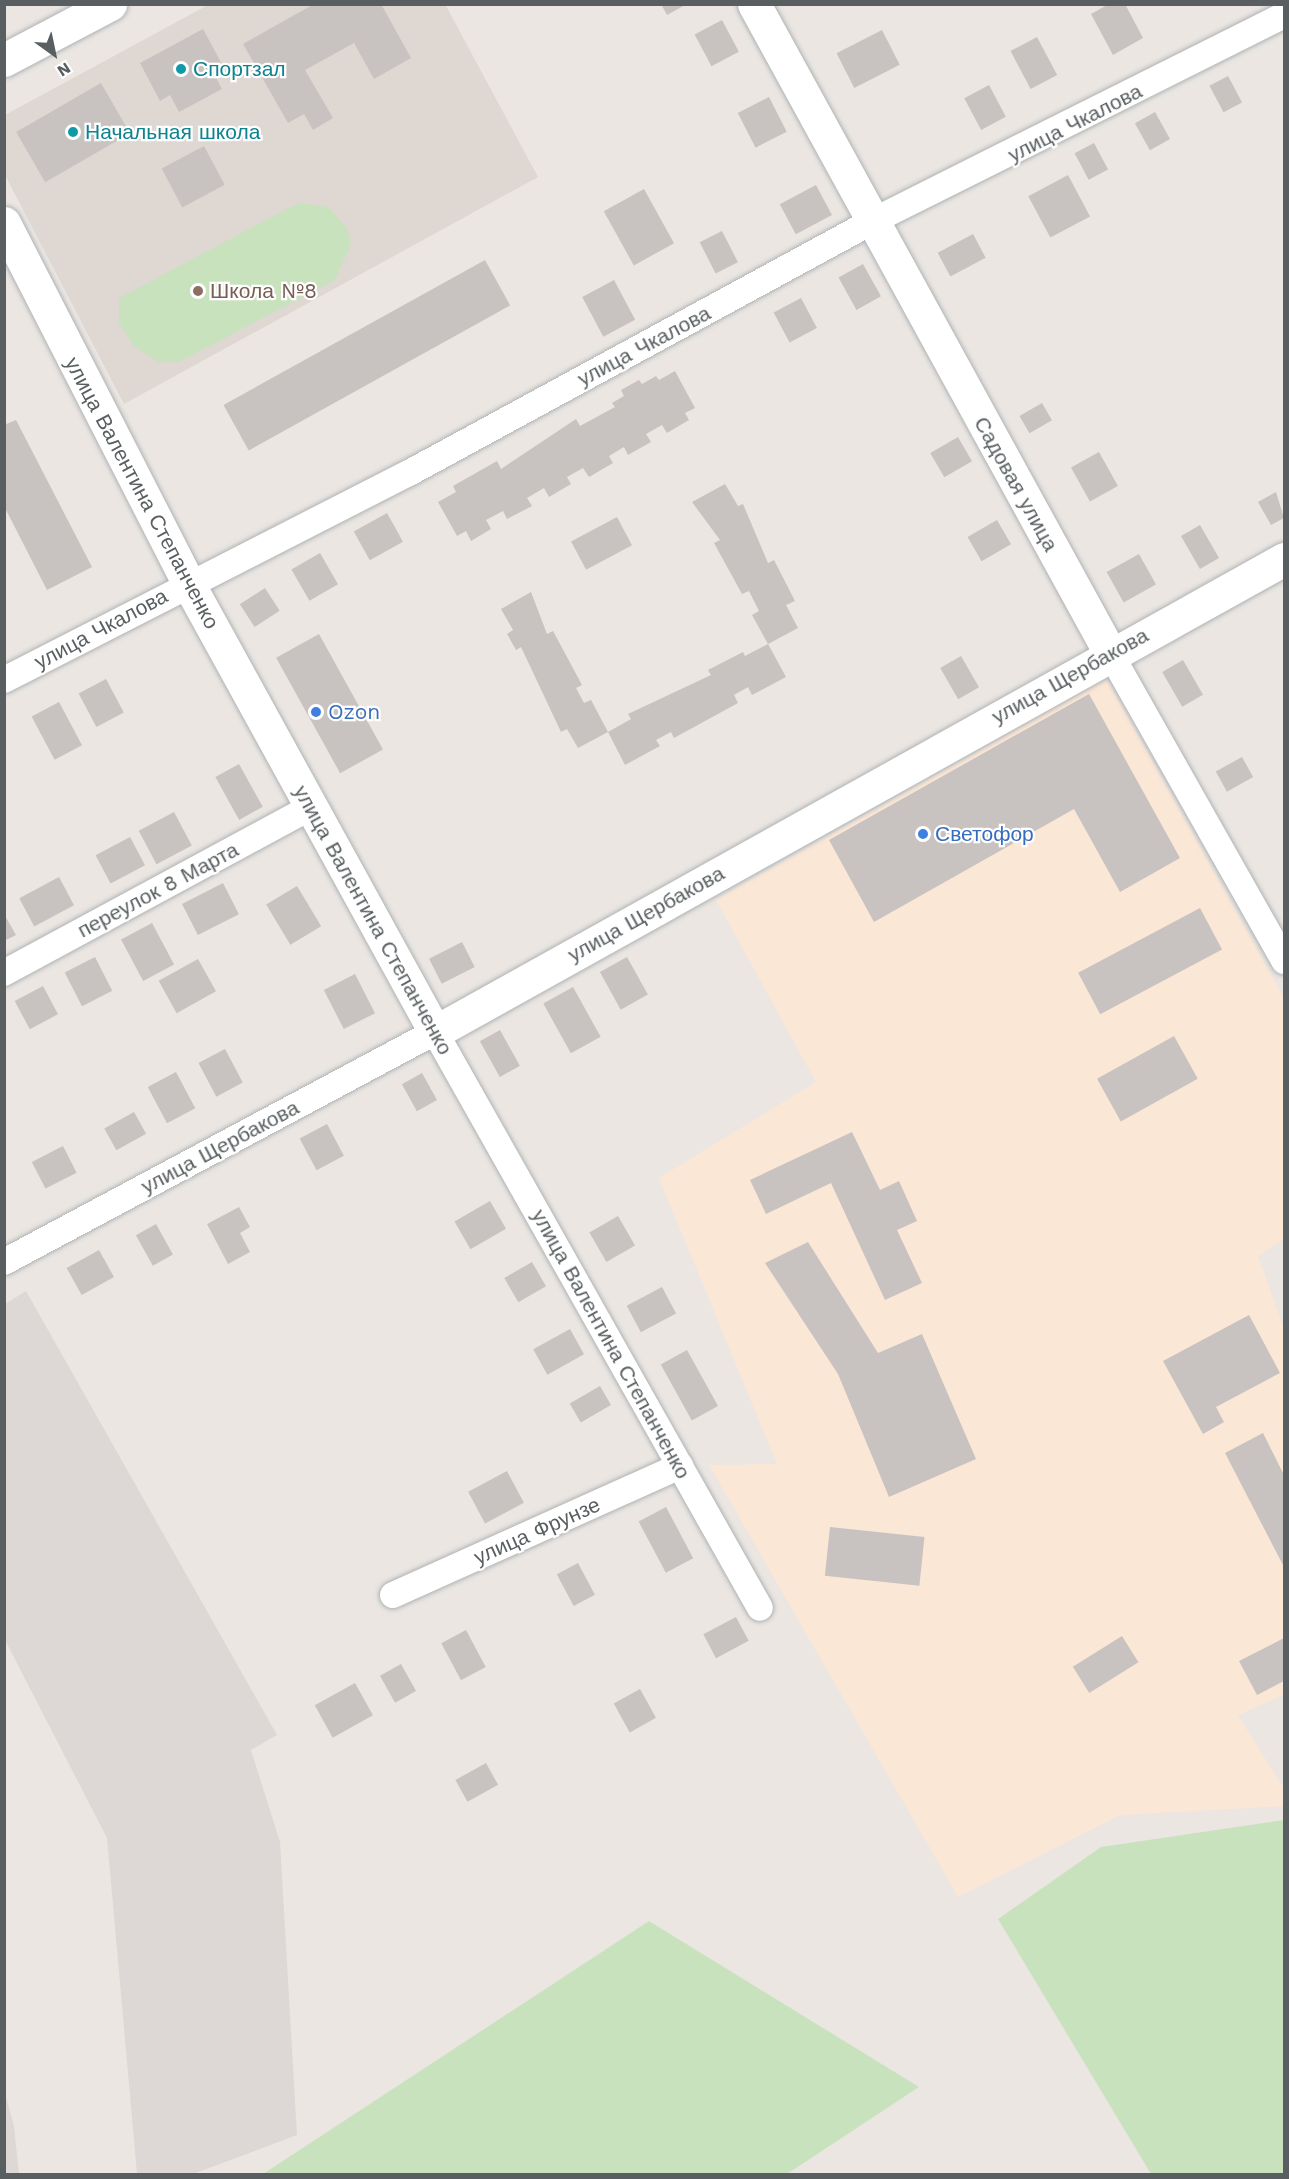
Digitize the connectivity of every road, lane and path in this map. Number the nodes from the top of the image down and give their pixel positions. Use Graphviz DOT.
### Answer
graph roads {
  1 [pos="110,4"];
  2 [pos="754,4"];
  3 [pos="1284,15"];
  4 [pos="4,60"];
  5 [pos="871,222"];
  6 [pos="4,223"];
  7 [pos="1284,559"];
  8 [pos="189,583"];
  9 [pos="1110,653"];
  10 [pos="4,680"];
  11 [pos="310,807"];
  12 [pos="1284,961"];
  13 [pos="4,973"];
  14 [pos="435,1032"];
  15 [pos="4,1262"];
  16 [pos="680,1466"];
  17 [pos="393,1595"];
  18 [pos="760,1608"];
  1 -- 4 [label="street"];
  2 -- 5 [label="street, Садовая улица"];
  3 -- 5 [label="street, улица Чкалова"];
  5 -- 8 [label="street, улица Чкалова"];
  5 -- 9 [label="street, Садовая улица"];
  6 -- 8 [label="street, улица Валентина Степанченко"];
  7 -- 9 [label="street, улица Щербакова"];
  8 -- 10 [label="street, улица Чкалова"];
  8 -- 11 [label="street, улица Валентина Степанченко"];
  9 -- 12 [label="street, Садовая улица"];
  9 -- 14 [label="street, улица Щербакова"];
  11 -- 13 [label="street, переулок 8 Марта"];
  11 -- 14 [label="street, улица Валентина Степанченко"];
  14 -- 15 [label="street, улица Щербакова"];
  14 -- 16 [label="street, улица Валентина Степанченко"];
  16 -- 17 [label="street, улица Фрунзе"];
  16 -- 18 [label="street, улица Валентина Степанченко"];
}
